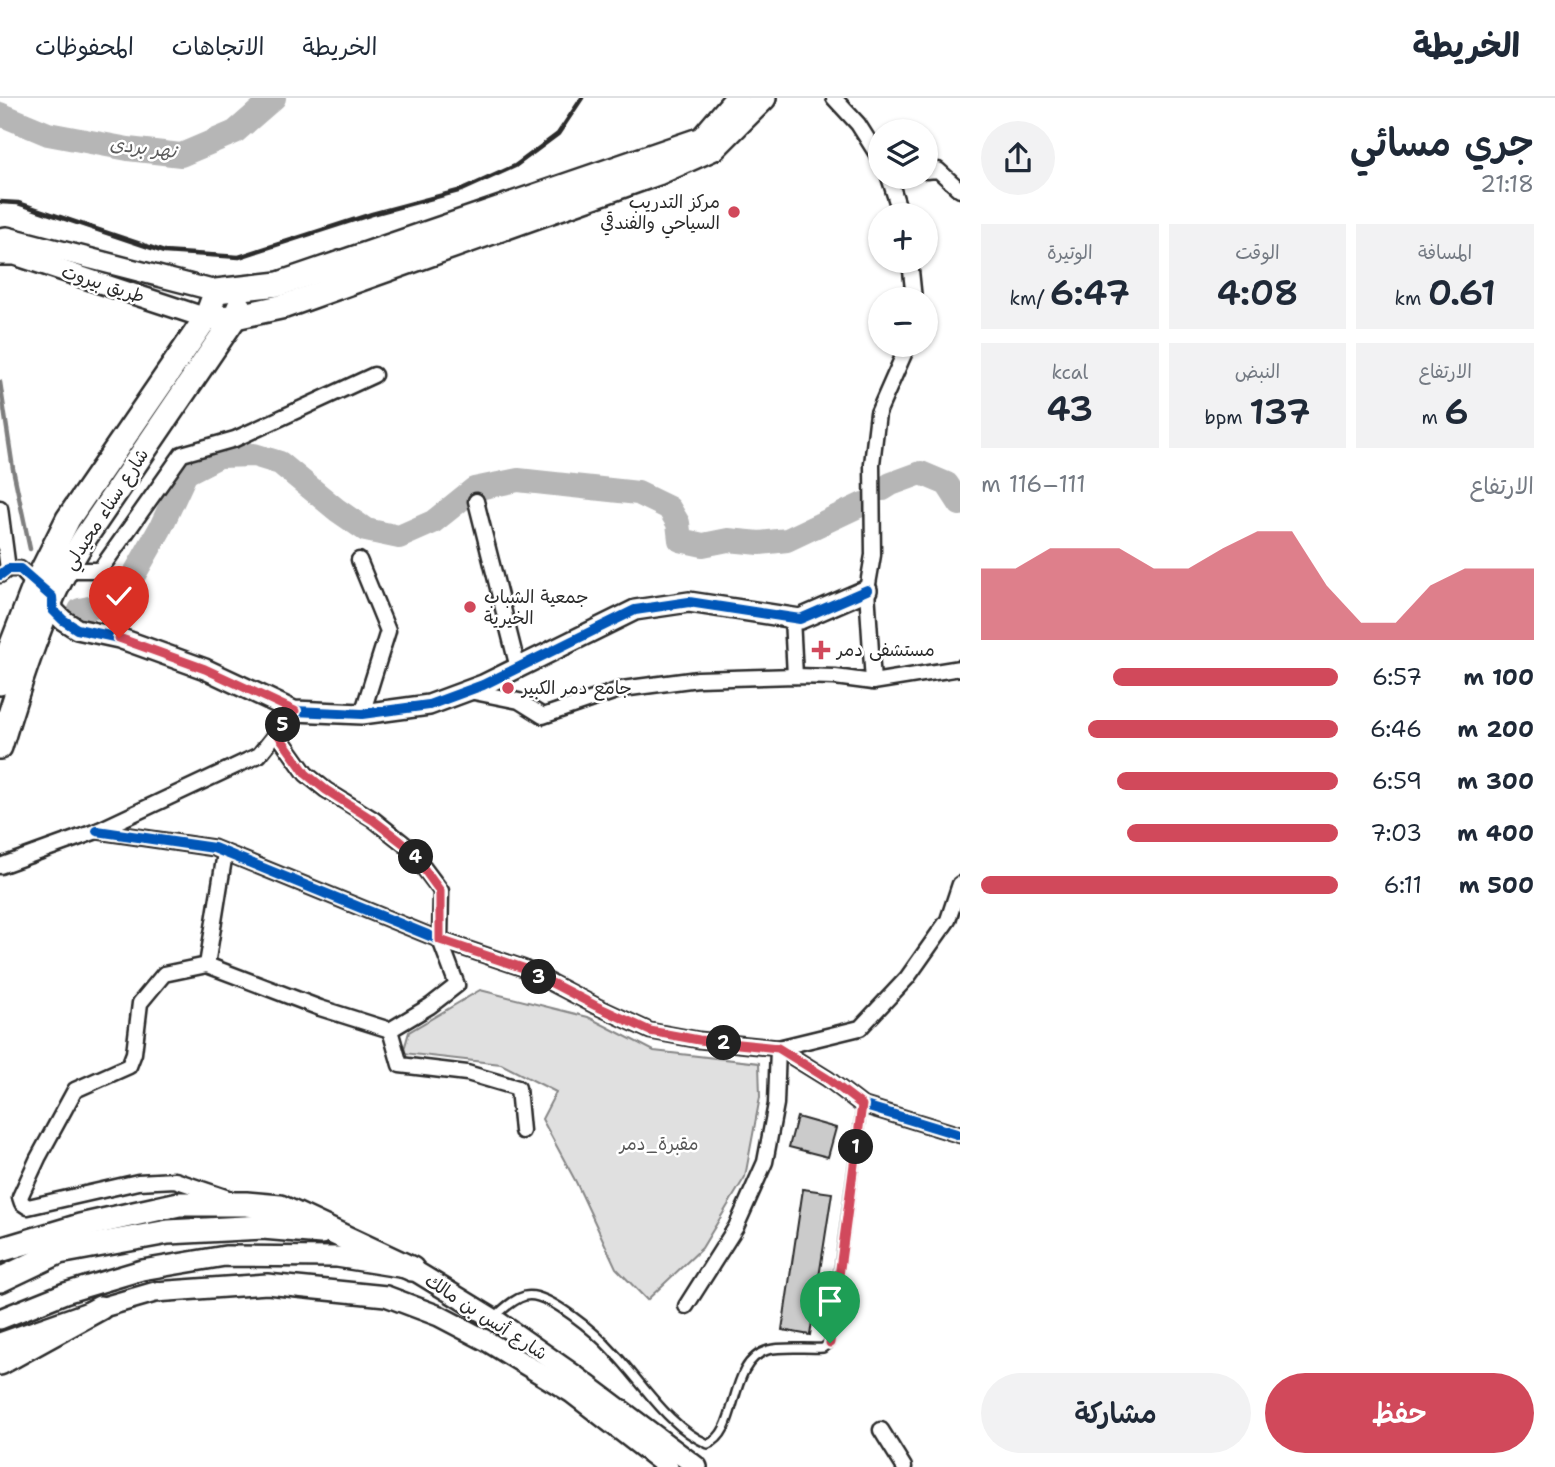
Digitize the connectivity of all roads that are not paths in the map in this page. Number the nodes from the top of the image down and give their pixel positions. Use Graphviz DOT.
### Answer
graph roads {
  1 [pos="737,98"];
  2 [pos="764,98"];
  3 [pos="834,98"];
  4 [pos="868,140"];
  5 [pos="938,170"];
  6 [pos="960,190"];
  7 [pos="0,238"];
  8 [pos="0,255"];
  9 [pos="244,289"];
  10 [pos="216,291"];
  11 [pos="235,317"];
  12 [pos="206,318"];
  13 [pos="903,357"];
  14 [pos="374,375"];
  15 [pos="476,501"];
  16 [pos="0,508"];
  17 [pos="359,560"];
  18 [pos="66,570"];
  19 [pos="4,572"];
  20 [pos="867,590"];
  21 [pos="44,591"];
  22 [pos="792,618"];
  23 [pos="518,668"];
  24 [pos="960,668"];
  25 [pos="795,676"];
  26 [pos="873,682"];
  27 [pos="0,683"];
  28 [pos="469,691"];
  29 [pos="295,711"];
  30 [pos="362,714"];
  31 [pos="277,733"];
  32 [pos="0,747"];
  33 [pos="97,831"];
  34 [pos="225,853"];
  35 [pos="0,866"];
  36 [pos="960,884"];
  37 [pos="440,940"];
  38 [pos="207,965"];
  39 [pos="390,1030"];
  40 [pos="778,1048"];
  41 [pos="862,1105"];
  42 [pos="522,1130"];
  43 [pos="960,1135"];
  44 [pos="246,1204"];
  45 [pos="338,1233"];
  46 [pos="0,1250"];
  47 [pos="412,1269"];
  48 [pos="0,1280"];
  49 [pos="686,1306"];
  50 [pos="100,1308"];
  51 [pos="0,1319"];
  52 [pos="494,1320"];
  53 [pos="485,1340"];
  54 [pos="0,1343"];
  55 [pos="0,1363"];
  56 [pos="881,1430"];
  57 [pos="667,1467"];
  58 [pos="697,1467"];
  59 [pos="904,1467"];
  1 -- 9 [label="main road"];
  2 -- 11 [label="main road"];
  3 -- 4 [label="street"];
  5 -- 6 [label="street"];
  7 -- 10 [label="main road"];
  8 -- 12 [label="main road, طريق بيروت"];
  9 -- 10 [label="main road"];
  9 -- 11 [label="main road, شارع سناء محيدلي"];
  10 -- 12 [label="main road"];
  11 -- 12 [label="main road"];
  11 -- 18 [label="main road, شارع سناء محيدلي"];
  12 -- 21 [label="main road"];
  13 -- 20 [label="street"];
  14 -- 18 [label="street"];
  15 -- 23 [label="street"];
  16 -- 19 [label="street"];
  17 -- 30 [label="street"];
  18 -- 21 [label="main road, شارع سناء محيدلي"];
  19 -- 21 [label="street"];
  20 -- 22 [label="main road"];
  20 -- 26 [label="street"];
  21 -- 27 [label="main road"];
  21 -- 29 [label="main road"];
  21 -- 32 [label="main road, شارع سناء محيدلي"];
  22 -- 23 [label="main road"];
  22 -- 25 [label="street"];
  23 -- 28 [label="main road"];
  24 -- 26 [label="street"];
  25 -- 26 [label="street"];
  25 -- 28 [label="street"];
  28 -- 30 [label="main road"];
  29 -- 30 [label="main road"];
  29 -- 31 [label="street"];
  31 -- 33 [label="street"];
  31 -- 37 [label="street"];
  33 -- 34 [label="street"];
  33 -- 35 [label="street"];
  34 -- 37 [label="street"];
  34 -- 38 [label="street"];
  36 -- 40 [label="street"];
  37 -- 39 [label="street"];
  37 -- 40 [label="street"];
  38 -- 39 [label="street"];
  38 -- 44 [label="street"];
  39 -- 42 [label="street"];
  40 -- 41 [label="street"];
  40 -- 49 [label="street"];
  41 -- 43 [label="street"];
  41 -- 52 [label="lane"];
  44 -- 45 [label="main road"];
  44 -- 46 [label="main road"];
  45 -- 47 [label="main road"];
  45 -- 48 [label="main road"];
  47 -- 51 [label="main road, شارع أنس بن مالك"];
  47 -- 52 [label="main road, شارع أنس بن مالك"];
  50 -- 53 [label="main road, شارع أنس بن مالك"];
  50 -- 54 [label="main road, شارع أنس بن مالك"];
  50 -- 55 [label="main road"];
  52 -- 53 [label="main road"];
  52 -- 58 [label="main road, شارع أنس بن مالك"];
  53 -- 57 [label="main road, شارع أنس بن مالك"];
  56 -- 59 [label="street"];
}
